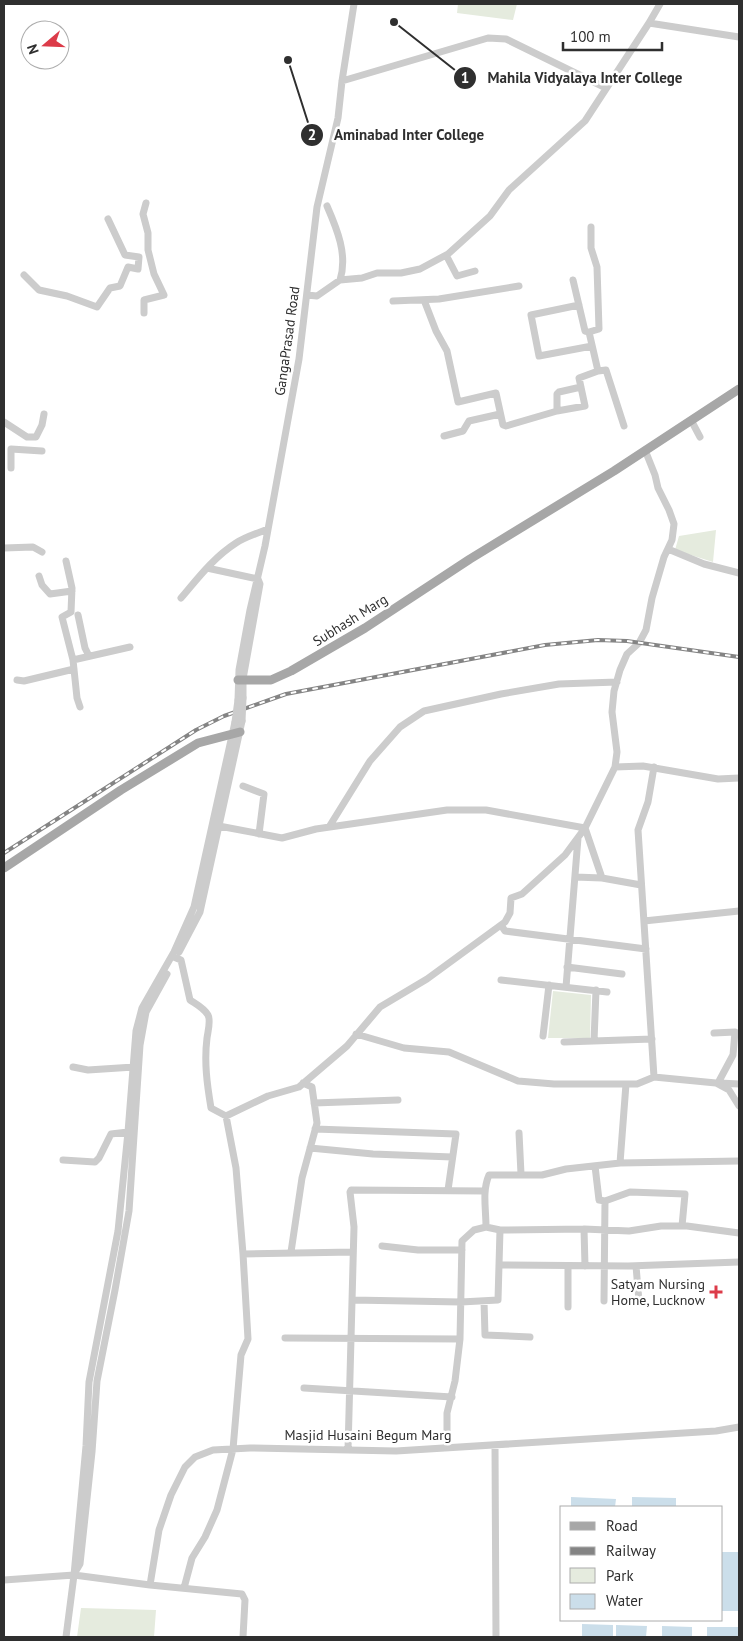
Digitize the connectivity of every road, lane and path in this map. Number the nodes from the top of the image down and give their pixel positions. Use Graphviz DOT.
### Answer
graph roads {
  1 [pos="354,4"];
  2 [pos="660,4"];
  3 [pos="649,23"];
  4 [pos="739,37"];
  5 [pos="342,82"];
  6 [pos="606,88"];
  7 [pos="146,203"];
  8 [pos="327,206"];
  9 [pos="108,219"];
  10 [pos="591,227"];
  11 [pos="446,255"];
  12 [pos="150,256"];
  13 [pos="139,257"];
  14 [pos="475,271"];
  15 [pos="24,275"];
  16 [pos="340,280"];
  17 [pos="573,280"];
  18 [pos="519,286"];
  19 [pos="307,295"];
  20 [pos="424,300"];
  21 [pos="393,301"];
  22 [pos="579,305"];
  23 [pos="144,314"];
  24 [pos="589,332"];
  25 [pos="592,346"];
  26 [pos="598,371"];
  27 [pos="581,387"];
  28 [pos="739,389"];
  29 [pos="557,411"];
  30 [pos="44,414"];
  31 [pos="500,414"];
  32 [pos="691,420"];
  33 [pos="4,422"];
  34 [pos="624,426"];
  35 [pos="444,436"];
  36 [pos="27,437"];
  37 [pos="700,437"];
  38 [pos="23,450"];
  39 [pos="645,450"];
  40 [pos="42,451"];
  41 [pos="11,468"];
  42 [pos="268,529"];
  43 [pos="4,548"];
  44 [pos="668,549"];
  45 [pos="42,552"];
  46 [pos="66,561"];
  47 [pos="207,568"];
  48 [pos="739,573"];
  49 [pos="40,576"];
  50 [pos="258,579"];
  51 [pos="72,591"];
  52 [pos="180,598"];
  53 [pos="78,616"];
  54 [pos="130,647"];
  55 [pos="89,656"];
  56 [pos="73,660"];
  57 [pos="74,669"];
  58 [pos="17,680"];
  59 [pos="241,680"];
  60 [pos="617,682"];
  61 [pos="80,707"];
  62 [pos="237,733"];
  63 [pos="615,767"];
  64 [pos="654,768"];
  65 [pos="739,778"];
  66 [pos="242,786"];
  67 [pos="219,826"];
  68 [pos="329,827"];
  69 [pos="585,828"];
  70 [pos="259,834"];
  71 [pos="578,837"];
  72 [pos="4,868"];
  73 [pos="575,877"];
  74 [pos="602,878"];
  75 [pos="641,885"];
  76 [pos="739,911"];
  77 [pos="644,921"];
  78 [pos="501,925"];
  79 [pos="570,939"];
  80 [pos="646,949"];
  81 [pos="176,958"];
  82 [pos="567,967"];
  83 [pos="622,974"];
  84 [pos="501,980"];
  85 [pos="549,985"];
  86 [pos="566,987"];
  87 [pos="596,990"];
  88 [pos="607,992"];
  89 [pos="714,1033"];
  90 [pos="356,1034"];
  91 [pos="544,1036"];
  92 [pos="652,1039"];
  93 [pos="594,1041"];
  94 [pos="564,1042"];
  95 [pos="134,1067"];
  96 [pos="73,1068"];
  97 [pos="654,1077"];
  98 [pos="303,1083"];
  99 [pos="718,1083"];
  100 [pos="626,1084"];
  101 [pos="739,1084"];
  102 [pos="398,1100"];
  103 [pos="314,1103"];
  104 [pos="739,1106"];
  105 [pos="226,1116"];
  106 [pos="315,1129"];
  107 [pos="128,1132"];
  108 [pos="519,1133"];
  109 [pos="310,1148"];
  110 [pos="452,1157"];
  111 [pos="63,1160"];
  112 [pos="739,1161"];
  113 [pos="620,1163"];
  114 [pos="595,1166"];
  115 [pos="521,1174"];
  116 [pos="448,1190"];
  117 [pos="485,1191"];
  118 [pos="605,1201"];
  119 [pos="682,1226"];
  120 [pos="486,1227"];
  121 [pos="584,1229"];
  122 [pos="604,1229"];
  123 [pos="500,1230"];
  124 [pos="739,1233"];
  125 [pos="382,1246"];
  126 [pos="462,1250"];
  127 [pos="291,1252"];
  128 [pos="353,1252"];
  129 [pos="243,1254"];
  130 [pos="739,1262"];
  131 [pos="500,1265"];
  132 [pos="568,1266"];
  133 [pos="585,1266"];
  134 [pos="604,1266"];
  135 [pos="636,1266"];
  136 [pos="352,1300"];
  137 [pos="484,1301"];
  138 [pos="604,1301"];
  139 [pos="638,1301"];
  140 [pos="461,1302"];
  141 [pos="568,1307"];
  142 [pos="530,1337"];
  143 [pos="285,1338"];
  144 [pos="351,1339"];
  145 [pos="460,1339"];
  146 [pos="304,1388"];
  147 [pos="350,1391"];
  148 [pos="452,1397"];
  149 [pos="739,1427"];
  150 [pos="495,1445"];
  151 [pos="447,1448"];
  152 [pos="234,1449"];
  153 [pos="348,1450"];
  154 [pos="74,1575"];
  155 [pos="4,1580"];
  156 [pos="150,1585"];
  157 [pos="184,1588"];
  158 [pos="66,1637"];
  159 [pos="243,1637"];
  160 [pos="496,1637"];
  1 -- 5 [label="street, GangaPrasad Road"];
  2 -- 3 [label="street"];
  3 -- 4 [label="street"];
  3 -- 6 [label="street"];
  5 -- 6 [label="street"];
  5 -- 19 [label="street, GangaPrasad Road"];
  6 -- 11 [label="street"];
  7 -- 12 [label="street"];
  8 -- 16 [label="street"];
  9 -- 13 [label="street"];
  10 -- 24 [label="street"];
  11 -- 14 [label="street"];
  11 -- 16 [label="street"];
  12 -- 13 [label="street"];
  12 -- 23 [label="street"];
  13 -- 15 [label="street"];
  16 -- 19 [label="street"];
  17 -- 22 [label="street"];
  18 -- 20 [label="street"];
  19 -- 42 [label="street, GangaPrasad Road"];
  20 -- 21 [label="street"];
  20 -- 31 [label="street"];
  22 -- 24 [label="street"];
  22 -- 25 [label="street"];
  24 -- 25 [label="street"];
  25 -- 26 [label="street"];
  26 -- 27 [label="street"];
  26 -- 34 [label="street"];
  27 -- 29 [label="street"];
  27 -- 29 [label="street"];
  28 -- 32 [label="main road, Subhash Marg"];
  29 -- 31 [label="street"];
  30 -- 36 [label="street"];
  31 -- 35 [label="street"];
  32 -- 37 [label="street"];
  32 -- 39 [label="main road, Subhash Marg"];
  33 -- 36 [label="street"];
  36 -- 38 [label="street"];
  38 -- 40 [label="street"];
  38 -- 41 [label="street"];
  39 -- 44 [label="street"];
  39 -- 59 [label="main road, Subhash Marg"];
  42 -- 47 [label="street"];
  42 -- 50 [label="street, GangaPrasad Road"];
  43 -- 45 [label="street"];
  44 -- 48 [label="street"];
  44 -- 60 [label="street"];
  46 -- 51 [label="street"];
  47 -- 50 [label="street"];
  47 -- 52 [label="street"];
  49 -- 51 [label="street"];
  50 -- 59 [label="street, GangaPrasad Road"];
  51 -- 56 [label="street"];
  53 -- 55 [label="street"];
  54 -- 55 [label="street"];
  55 -- 56 [label="street"];
  56 -- 57 [label="street"];
  57 -- 58 [label="street"];
  57 -- 61 [label="street"];
  59 -- 62 [label="street, bridge"];
  60 -- 63 [label="street"];
  60 -- 68 [label="street"];
  62 -- 67 [label="street"];
  62 -- 72 [label="main road"];
  62 -- 95 [label="street"];
  63 -- 64 [label="street"];
  63 -- 69 [label="street"];
  64 -- 65 [label="street"];
  64 -- 75 [label="street"];
  66 -- 70 [label="street"];
  67 -- 70 [label="street"];
  67 -- 81 [label="street"];
  68 -- 69 [label="street"];
  68 -- 70 [label="street"];
  69 -- 71 [label="street"];
  69 -- 74 [label="street"];
  71 -- 73 [label="street"];
  71 -- 78 [label="street"];
  73 -- 74 [label="street"];
  73 -- 79 [label="street"];
  74 -- 75 [label="street"];
  75 -- 77 [label="street"];
  76 -- 77 [label="street"];
  77 -- 80 [label="street"];
  78 -- 79 [label="street"];
  78 -- 90 [label="street"];
  79 -- 80 [label="street"];
  79 -- 82 [label="street"];
  80 -- 92 [label="street"];
  81 -- 105 [label="street"];
  81 -- 154 [label="street"];
  82 -- 83 [label="street"];
  82 -- 86 [label="street"];
  84 -- 85 [label="street"];
  85 -- 86 [label="street"];
  85 -- 91 [label="street"];
  86 -- 87 [label="street"];
  87 -- 88 [label="street"];
  87 -- 93 [label="street"];
  89 -- 99 [label="street"];
  90 -- 98 [label="street"];
  90 -- 100 [label="street"];
  92 -- 93 [label="street"];
  92 -- 97 [label="street"];
  93 -- 94 [label="street"];
  95 -- 96 [label="street"];
  95 -- 107 [label="street"];
  97 -- 99 [label="street"];
  97 -- 100 [label="street"];
  98 -- 103 [label="street"];
  98 -- 105 [label="street"];
  99 -- 101 [label="street"];
  99 -- 104 [label="street"];
  100 -- 113 [label="street"];
  102 -- 103 [label="street"];
  103 -- 106 [label="street"];
  105 -- 129 [label="street"];
  106 -- 109 [label="street"];
  106 -- 110 [label="street"];
  107 -- 111 [label="street"];
  107 -- 154 [label="street"];
  108 -- 115 [label="street"];
  109 -- 110 [label="street"];
  109 -- 127 [label="street"];
  110 -- 116 [label="street"];
  112 -- 113 [label="street"];
  113 -- 114 [label="street"];
  114 -- 115 [label="street"];
  114 -- 118 [label="street"];
  115 -- 117 [label="street"];
  116 -- 117 [label="street"];
  116 -- 128 [label="street"];
  117 -- 120 [label="street"];
  118 -- 119 [label="street"];
  118 -- 122 [label="street"];
  119 -- 122 [label="street"];
  119 -- 124 [label="street"];
  120 -- 123 [label="street"];
  120 -- 126 [label="street"];
  121 -- 122 [label="street"];
  121 -- 123 [label="street"];
  121 -- 133 [label="street"];
  122 -- 134 [label="street"];
  123 -- 131 [label="street"];
  125 -- 126 [label="street"];
  126 -- 140 [label="street"];
  127 -- 128 [label="street"];
  127 -- 129 [label="street"];
  128 -- 136 [label="street"];
  129 -- 152 [label="street"];
  130 -- 135 [label="street"];
  131 -- 132 [label="street"];
  131 -- 137 [label="street"];
  132 -- 133 [label="street"];
  132 -- 141 [label="street"];
  133 -- 134 [label="street"];
  134 -- 135 [label="street"];
  134 -- 138 [label="street"];
  135 -- 139 [label="street"];
  136 -- 140 [label="street"];
  136 -- 144 [label="street"];
  137 -- 140 [label="street"];
  137 -- 142 [label="street"];
  140 -- 145 [label="street"];
  143 -- 144 [label="street"];
  144 -- 145 [label="street"];
  144 -- 147 [label="street"];
  145 -- 148 [label="street"];
  146 -- 147 [label="street"];
  147 -- 148 [label="street"];
  147 -- 153 [label="street"];
  148 -- 151 [label="street"];
  149 -- 150 [label="street, Masjid Husaini Begum Marg"];
  150 -- 151 [label="street, Masjid Husaini Begum Marg"];
  150 -- 160 [label="street"];
  151 -- 153 [label="street, Masjid Husaini Begum Marg"];
  152 -- 153 [label="street, Masjid Husaini Begum Marg"];
  152 -- 156 [label="street, Masjid Husaini Begum Marg"];
  152 -- 157 [label="street"];
  154 -- 155 [label="street"];
  154 -- 156 [label="street"];
  154 -- 158 [label="street"];
  156 -- 157 [label="street"];
  157 -- 159 [label="street"];
}
